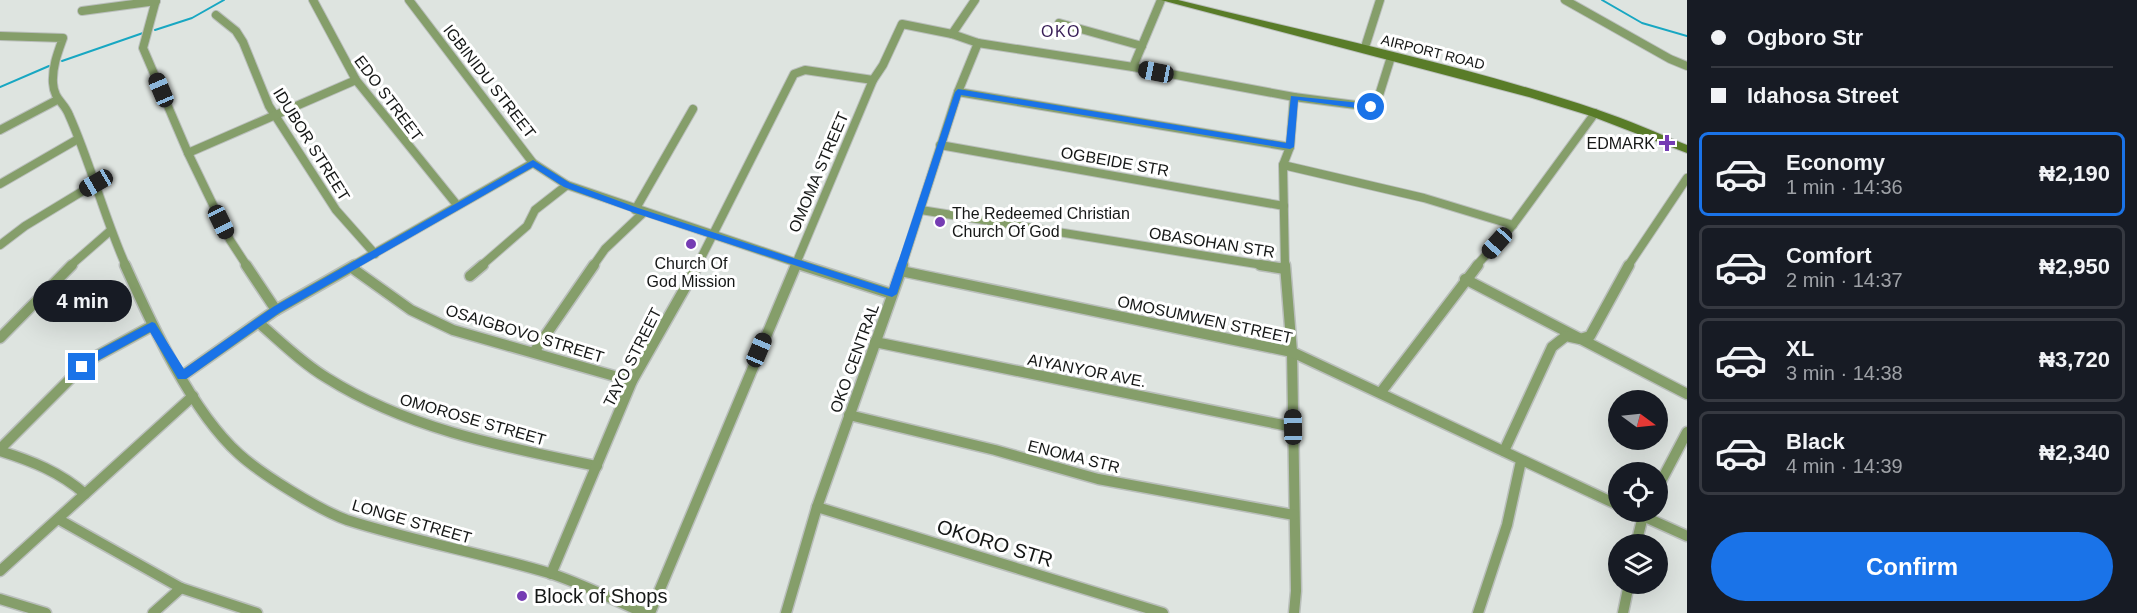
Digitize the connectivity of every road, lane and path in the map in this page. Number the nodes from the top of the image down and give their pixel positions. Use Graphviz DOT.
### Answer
graph roads {
  1 [pos="156,0"];
  2 [pos="313,0"];
  3 [pos="409,0"];
  4 [pos="975,0"];
  5 [pos="1161,0"];
  6 [pos="1166,0"];
  7 [pos="1186,0"];
  8 [pos="1380,0"];
  9 [pos="1564,0"];
  10 [pos="82,11"];
  11 [pos="216,15"];
  12 [pos="1059,23"];
  13 [pos="952,34"];
  14 [pos="0,36"];
  15 [pos="978,43"];
  16 [pos="1366,44"];
  17 [pos="1142,46"];
  18 [pos="1391,57"];
  19 [pos="1687,66"];
  20 [pos="1133,67"];
  21 [pos="356,80"];
  22 [pos="873,80"];
  23 [pos="958,92"];
  24 [pos="1294,97"];
  25 [pos="57,100"];
  26 [pos="693,108"];
  27 [pos="1594,113"];
  28 [pos="275,116"];
  29 [pos="0,130"];
  30 [pos="78,139"];
  31 [pos="1687,143"];
  32 [pos="940,145"];
  33 [pos="1290,147"];
  34 [pos="1687,149"];
  35 [pos="188,153"];
  36 [pos="533,163"];
  37 [pos="1283,165"];
  38 [pos="1687,178"];
  39 [pos="96,183"];
  40 [pos="0,184"];
  41 [pos="567,185"];
  42 [pos="457,205"];
  43 [pos="1284,206"];
  44 [pos="921,210"];
  45 [pos="639,211"];
  46 [pos="1513,225"];
  47 [pos="110,231"];
  48 [pos="714,237"];
  49 [pos="0,245"];
  50 [pos="375,254"];
  51 [pos="796,263"];
  52 [pos="352,268"];
  53 [pos="1285,269"];
  54 [pos="901,271"];
  55 [pos="470,276"];
  56 [pos="1465,279"];
  57 [pos="892,294"];
  58 [pos="276,310"];
  59 [pos="259,323"];
  60 [pos="152,326"];
  61 [pos="1,336"];
  62 [pos="1580,339"];
  63 [pos="875,342"];
  64 [pos="534,352"];
  65 [pos="1292,352"];
  66 [pos="182,376"];
  67 [pos="632,381"];
  68 [pos="1382,392"];
  69 [pos="1687,394"];
  70 [pos="193,396"];
  71 [pos="849,416"];
  72 [pos="1293,427"];
  73 [pos="1687,432"];
  74 [pos="0,450"];
  75 [pos="1504,451"];
  76 [pos="1521,461"];
  77 [pos="597,466"];
  78 [pos="1668,468"];
  79 [pos="86,494"];
  80 [pos="1608,500"];
  81 [pos="817,507"];
  82 [pos="1294,515"];
  83 [pos="58,519"];
  84 [pos="1658,522"];
  85 [pos="1687,536"];
  86 [pos="0,571"];
  87 [pos="551,574"];
  88 [pos="181,588"];
  89 [pos="1627,594"];
  90 [pos="0,599"];
  91 [pos="46,613"];
  92 [pos="153,613"];
  93 [pos="257,613"];
  94 [pos="645,613"];
  95 [pos="650,613"];
  96 [pos="786,613"];
  97 [pos="1163,613"];
  98 [pos="1294,613"];
  99 [pos="1478,613"];
  100 [pos="1623,613"];
  1 -- 10 [label="street"];
  1 -- 35 [label="street"];
  2 -- 21 [label="street, EDO STREET"];
  3 -- 36 [label="street, IGBINIDU STREET"];
  4 -- 13 [label="street"];
  5 -- 17 [label="street"];
  6 -- 18 [label="main road, AIRPORT ROAD"];
  7 -- 16 [label="main road, AIRPORT ROAD"];
  8 -- 16 [label="street"];
  9 -- 19 [label="street"];
  11 -- 28 [label="street, IDUBOR STREET"];
  12 -- 17 [label="street"];
  13 -- 15 [label="street"];
  13 -- 22 [label="street, OMOMA STREET"];
  14 -- 25 [label="street, LONGE STREET"];
  15 -- 20 [label="street"];
  15 -- 23 [label="street, OKO CENTRAL"];
  16 -- 31 [label="main road, AIRPORT ROAD"];
  17 -- 20 [label="street"];
  18 -- 24 [label="street"];
  18 -- 27 [label="main road, AIRPORT ROAD"];
  20 -- 24 [label="street"];
  21 -- 28 [label="street"];
  21 -- 42 [label="street, EDO STREET"];
  22 -- 48 [label="street, TAYO STREET"];
  22 -- 51 [label="street, OMOMA STREET"];
  23 -- 32 [label="street, OKO CENTRAL"];
  23 -- 33 [label="street"];
  24 -- 33 [label="street"];
  25 -- 29 [label="street"];
  25 -- 30 [label="street, LONGE STREET"];
  26 -- 45 [label="street"];
  27 -- 34 [label="main road, AIRPORT ROAD"];
  27 -- 46 [label="street"];
  28 -- 35 [label="street"];
  28 -- 50 [label="street, IDUBOR STREET"];
  30 -- 39 [label="street, LONGE STREET"];
  30 -- 40 [label="street"];
  32 -- 43 [label="street, OGBEIDE STR"];
  32 -- 44 [label="street, OKO CENTRAL"];
  33 -- 37 [label="street"];
  35 -- 58 [label="street"];
  36 -- 41 [label="street, IGBINIDU STREET"];
  36 -- 42 [label="street"];
  37 -- 43 [label="street"];
  37 -- 46 [label="street"];
  38 -- 62 [label="street"];
  39 -- 47 [label="street, LONGE STREET"];
  39 -- 49 [label="street"];
  41 -- 45 [label="street, IGBINIDU STREET"];
  41 -- 55 [label="street"];
  42 -- 50 [label="street"];
  43 -- 53 [label="street"];
  44 -- 53 [label="street, OBASOHAN STR"];
  44 -- 54 [label="street, OKO CENTRAL"];
  45 -- 48 [label="street, IGBINIDU STREET"];
  45 -- 64 [label="street"];
  46 -- 56 [label="street"];
  47 -- 60 [label="street, LONGE STREET"];
  47 -- 61 [label="street"];
  48 -- 51 [label="street, IGBINIDU STREET"];
  48 -- 67 [label="street, TAYO STREET"];
  50 -- 52 [label="street"];
  51 -- 57 [label="street, IGBINIDU STREET"];
  51 -- 95 [label="street, OMOMA STREET"];
  52 -- 58 [label="street"];
  52 -- 64 [label="street, OSAIGBOVO STREET"];
  53 -- 65 [label="street"];
  54 -- 57 [label="street, OKO CENTRAL"];
  54 -- 65 [label="street, OMOSUMWEN STREET"];
  56 -- 62 [label="street"];
  56 -- 68 [label="street"];
  57 -- 63 [label="street, OKO CENTRAL"];
  58 -- 59 [label="street"];
  59 -- 66 [label="street"];
  59 -- 77 [label="street, OMOROSE STREET"];
  60 -- 66 [label="street, LONGE STREET"];
  60 -- 74 [label="street"];
  62 -- 69 [label="street"];
  62 -- 75 [label="street"];
  63 -- 71 [label="street, OKO CENTRAL"];
  63 -- 72 [label="street, AIYANYOR AVE."];
  64 -- 67 [label="street, OSAIGBOVO STREET"];
  65 -- 68 [label="street, OMOSUMWEN STREET"];
  65 -- 72 [label="street"];
  66 -- 70 [label="street, LONGE STREET"];
  67 -- 77 [label="street, TAYO STREET"];
  68 -- 75 [label="street, OMOSUMWEN STREET"];
  70 -- 79 [label="street"];
  70 -- 87 [label="street, LONGE STREET"];
  71 -- 81 [label="street, OKO CENTRAL"];
  71 -- 82 [label="street, ENOMA STR"];
  72 -- 82 [label="street"];
  73 -- 78 [label="street"];
  74 -- 79 [label="street"];
  75 -- 76 [label="street, OMOSUMWEN STREET"];
  76 -- 80 [label="street, OMOSUMWEN STREET"];
  76 -- 99 [label="street"];
  77 -- 87 [label="street, TAYO STREET"];
  79 -- 83 [label="street"];
  81 -- 96 [label="street, OKO CENTRAL"];
  81 -- 97 [label="street, OKORO STR"];
  82 -- 98 [label="street"];
  83 -- 86 [label="street"];
  83 -- 88 [label="street"];
  84 -- 85 [label="street"];
  87 -- 94 [label="street, LONGE STREET"];
  88 -- 92 [label="street"];
  88 -- 93 [label="street"];
  89 -- 100 [label="street"];
  90 -- 91 [label="street"];
}
